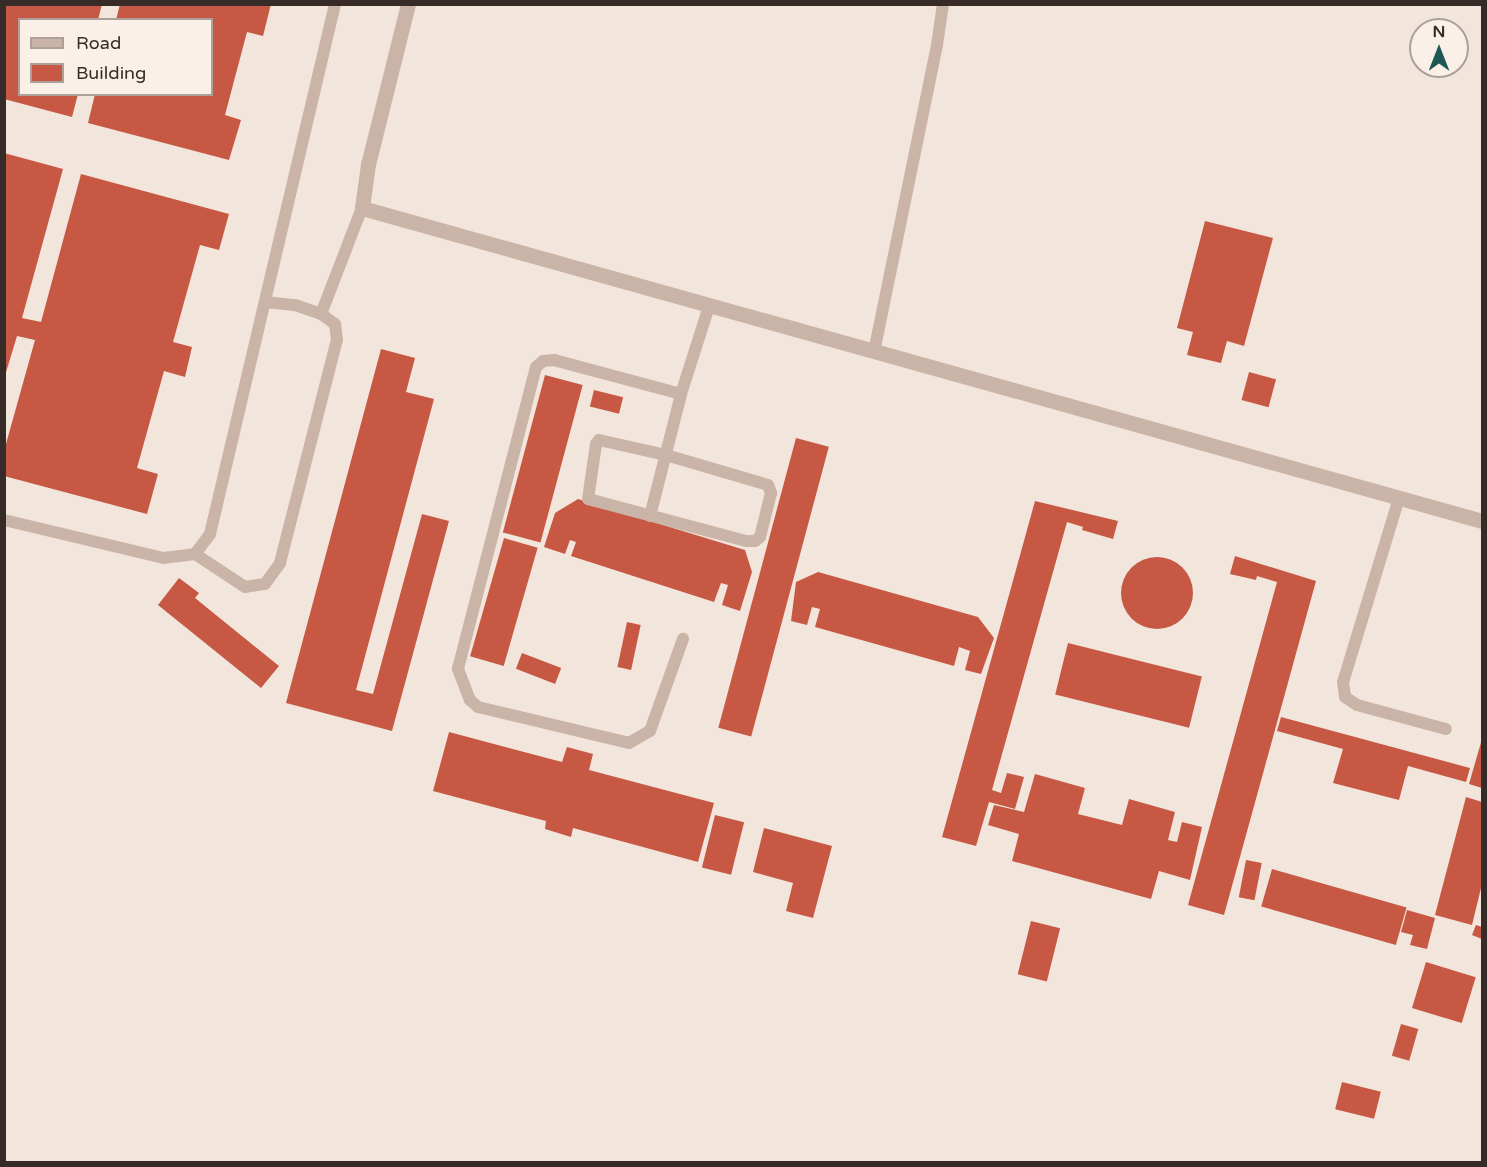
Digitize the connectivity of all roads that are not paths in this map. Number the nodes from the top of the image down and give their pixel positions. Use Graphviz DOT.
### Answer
graph roads {
  1 [pos="335,4"];
  2 [pos="408,4"];
  3 [pos="942,4"];
  4 [pos="362,208"];
  5 [pos="265,302"];
  6 [pos="709,306"];
  7 [pos="321,314"];
  8 [pos="874,352"];
  9 [pos="681,394"];
  10 [pos="666,455"];
  11 [pos="1399,498"];
  12 [pos="650,516"];
  13 [pos="4,520"];
  14 [pos="1482,521"];
  15 [pos="195,554"];
  16 [pos="683,639"];
  17 [pos="1446,729"];
  1 -- 5 [label="lane"];
  2 -- 4 [label="street"];
  3 -- 8 [label="lane"];
  4 -- 6 [label="street"];
  4 -- 7 [label="lane"];
  5 -- 7 [label="lane"];
  5 -- 15 [label="lane"];
  6 -- 8 [label="street"];
  6 -- 9 [label="lane"];
  7 -- 15 [label="lane"];
  8 -- 11 [label="street"];
  9 -- 10 [label="lane"];
  9 -- 16 [label="lane"];
  10 -- 12 [label="lane"];
  10 -- 12 [label="lane"];
  10 -- 12 [label="lane"];
  11 -- 14 [label="street"];
  11 -- 17 [label="lane"];
  13 -- 15 [label="lane"];
}
